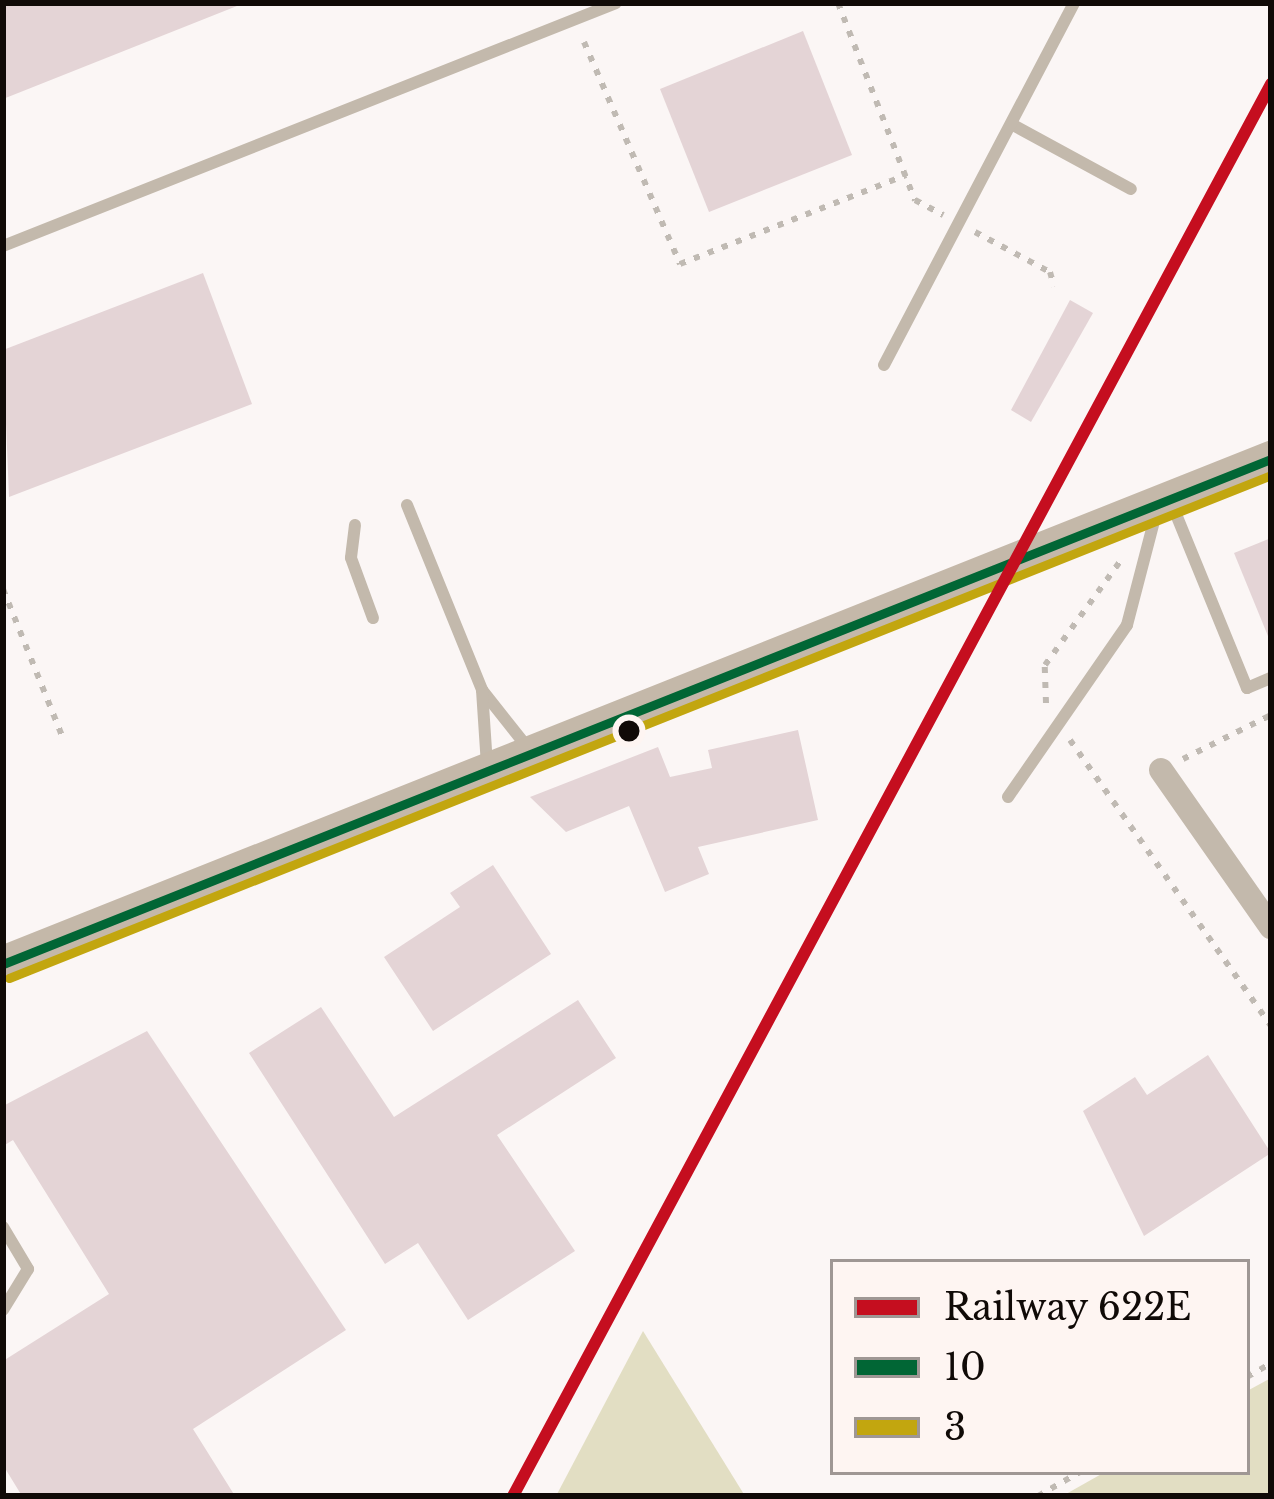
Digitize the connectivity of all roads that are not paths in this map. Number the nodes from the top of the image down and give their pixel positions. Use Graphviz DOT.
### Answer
graph roads {
  1 [pos="616,3"];
  2 [pos="1074,3"];
  3 [pos="1013,125"];
  4 [pos="1131,189"];
  5 [pos="3,246"];
  6 [pos="884,365"];
  7 [pos="1271,459"];
  8 [pos="1164,502"];
  9 [pos="407,505"];
  10 [pos="356,525"];
  11 [pos="373,618"];
  12 [pos="1271,678"];
  13 [pos="482,690"];
  14 [pos="532,756"];
  15 [pos="1161,770"];
  16 [pos="488,772"];
  17 [pos="1008,797"];
  18 [pos="1271,927"];
  19 [pos="3,964"];
  20 [pos="3,1227"];
  21 [pos="3,1310"];
  1 -- 5 [label="lane"];
  2 -- 3 [label="lane"];
  3 -- 4 [label="lane"];
  3 -- 6 [label="lane"];
  7 -- 8 [label="main road"];
  8 -- 12 [label="lane"];
  8 -- 14 [label="main road"];
  8 -- 17 [label="lane"];
  9 -- 13 [label="lane"];
  10 -- 11 [label="lane"];
  13 -- 14 [label="lane"];
  13 -- 16 [label="lane"];
  14 -- 16 [label="main road"];
  15 -- 18 [label="street"];
  16 -- 19 [label="main road"];
  20 -- 21 [label="lane"];
}
